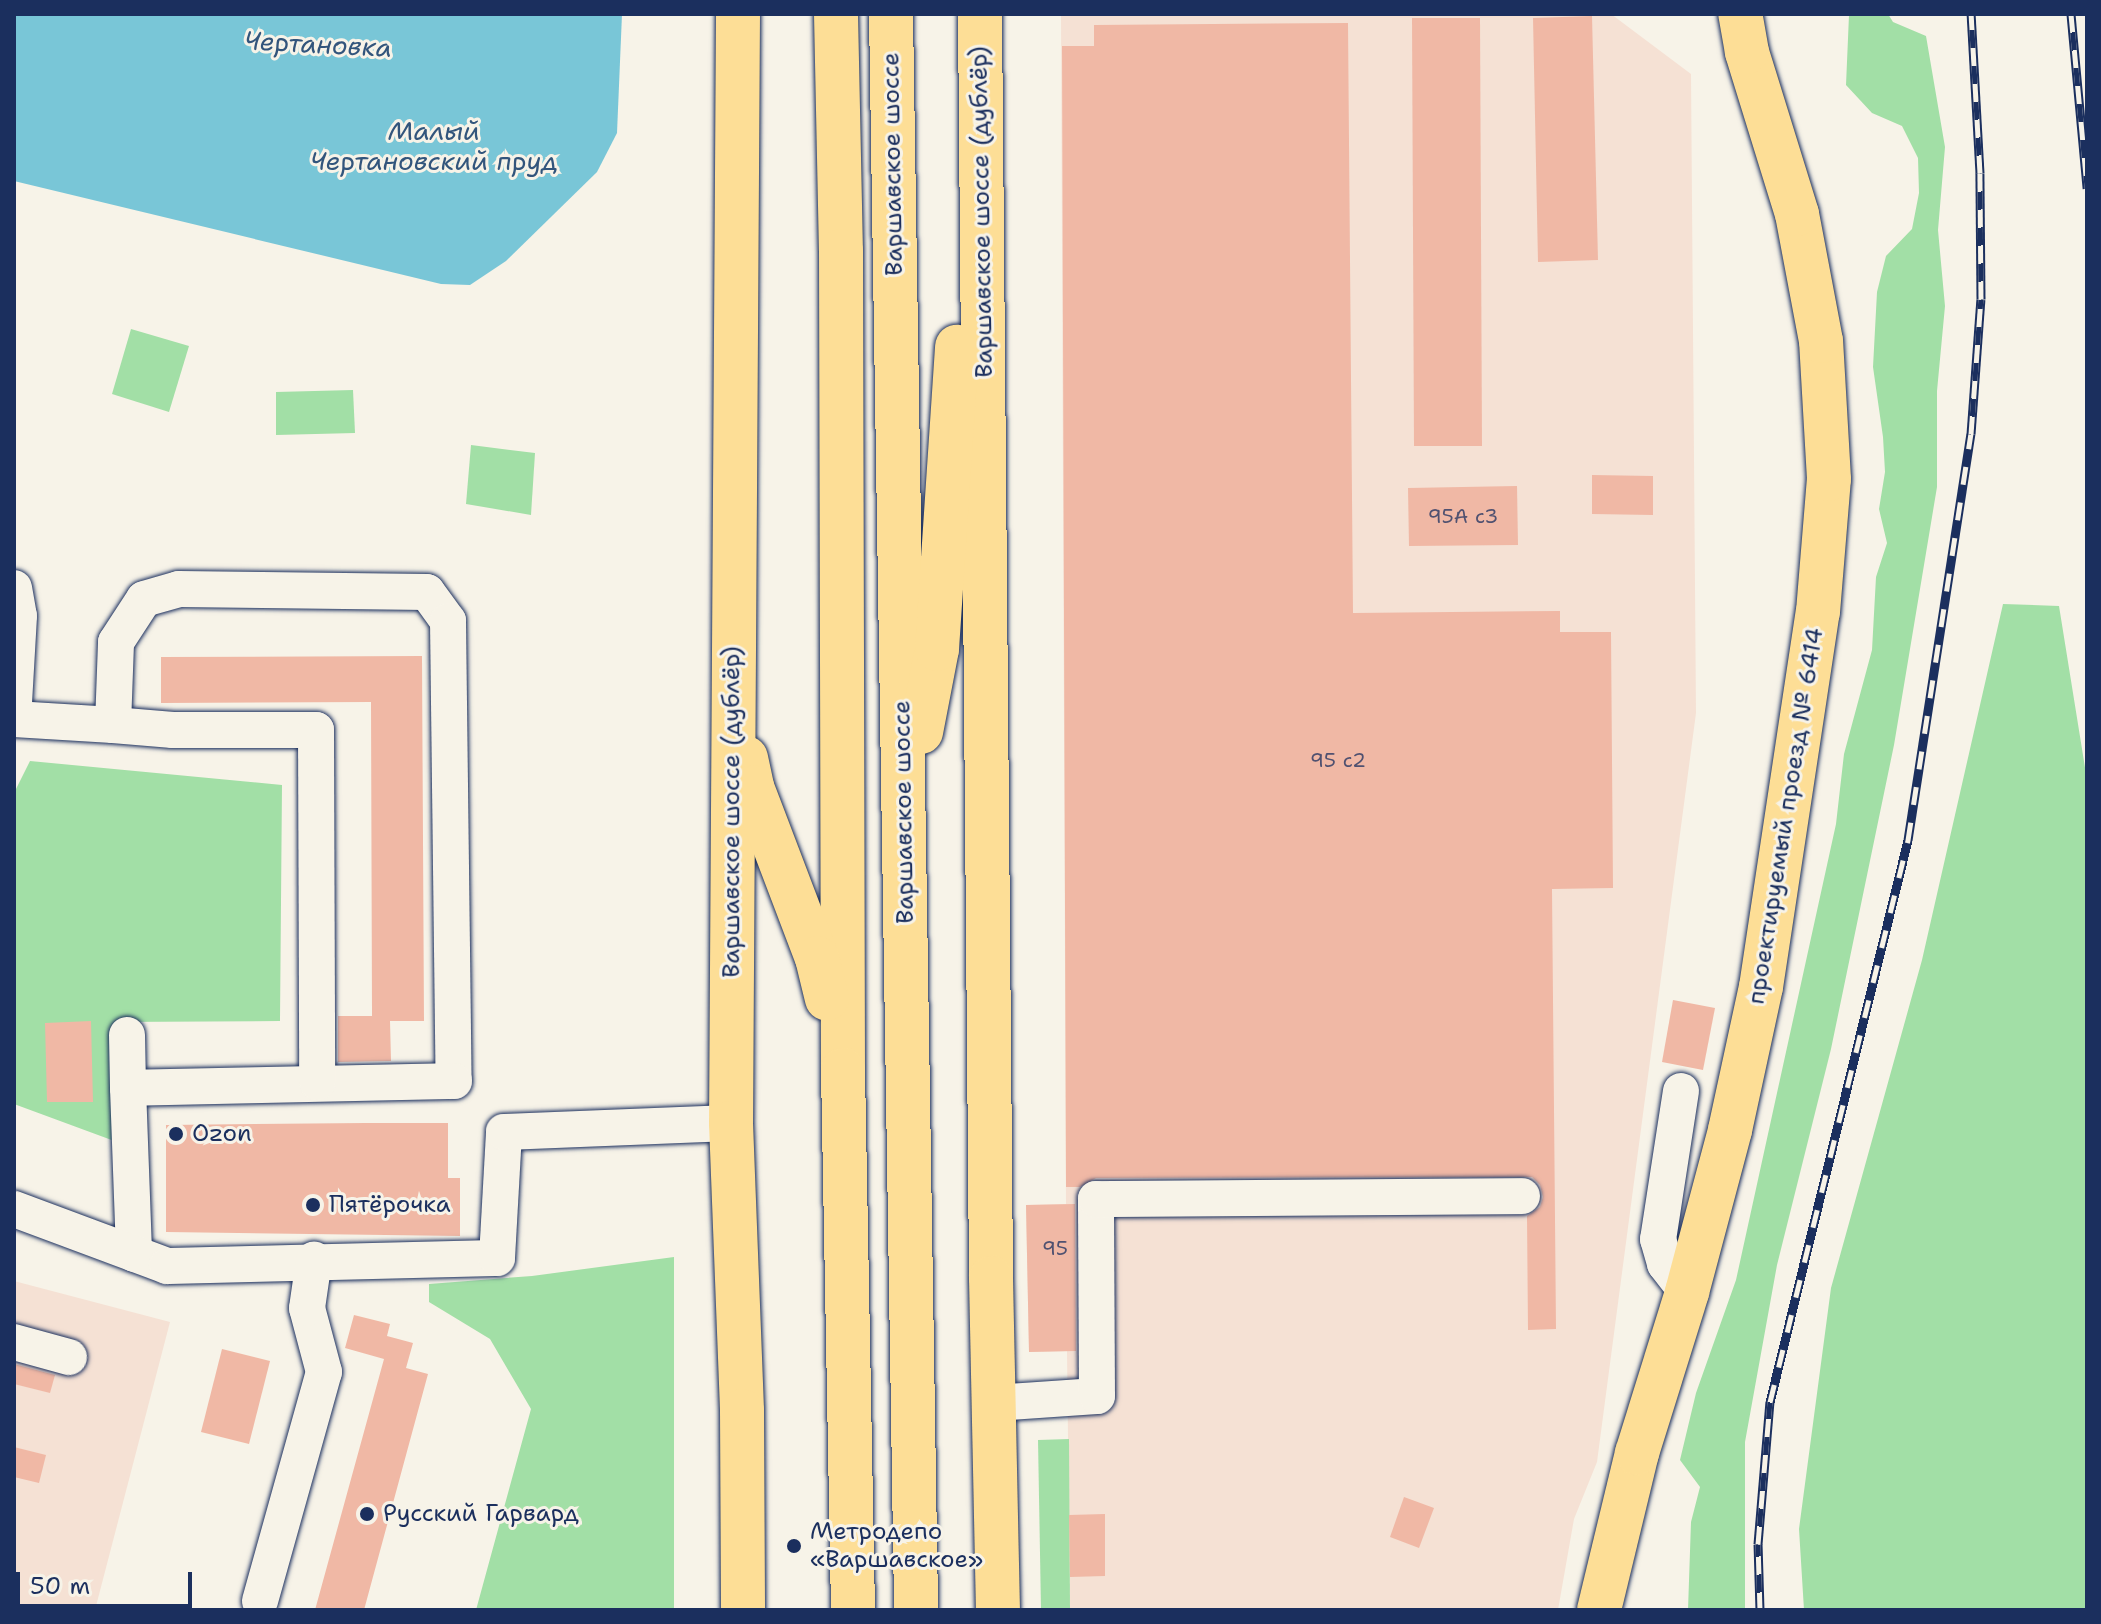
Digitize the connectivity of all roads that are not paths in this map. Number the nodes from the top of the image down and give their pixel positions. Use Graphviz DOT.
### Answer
graph roads {
  1 [pos="738,14"];
  2 [pos="836,14"];
  3 [pos="891,14"];
  4 [pos="980,14"];
  5 [pos="1740,14"];
  6 [pos="981,67"];
  7 [pos="14,588"];
  8 [pos="732,681"];
  9 [pos="14,702"];
  10 [pos="14,719"];
  11 [pos="113,725"];
  12 [pos="904,820"];
  13 [pos="127,1035"];
  14 [pos="843,1070"];
  15 [pos="317,1082"];
  16 [pos="128,1088"];
  17 [pos="1681,1091"];
  18 [pos="731,1123"];
  19 [pos="1522,1196"];
  20 [pos="14,1209"];
  21 [pos="134,1254"];
  22 [pos="314,1260"];
  23 [pos="1687,1292"];
  24 [pos="14,1342"];
  25 [pos="69,1357"];
  26 [pos="994,1403"];
  27 [pos="260,1601"];
  28 [pos="743,1610"];
  29 [pos="853,1610"];
  30 [pos="916,1610"];
  31 [pos="998,1610"];
  32 [pos="1599,1610"];
  1 -- 8 [label="main road, Варшавское шоссе (дублёр)"];
  2 -- 14 [label="main road"];
  3 -- 12 [label="main road, Варшавское шоссе"];
  4 -- 6 [label="main road, Варшавское шоссе (дублёр)"];
  5 -- 23 [label="main road, проектируемый проезд № 6414"];
  6 -- 12 [label="main road"];
  6 -- 26 [label="main road, Варшавское шоссе (дублёр)"];
  7 -- 9 [label="street"];
  8 -- 14 [label="main road"];
  8 -- 18 [label="main road, Варшавское шоссе (дублёр)"];
  10 -- 11 [label="street"];
  11 -- 15 [label="street"];
  11 -- 15 [label="street"];
  12 -- 30 [label="main road, Варшавское шоссе"];
  13 -- 16 [label="street"];
  14 -- 29 [label="main road"];
  15 -- 16 [label="street"];
  16 -- 21 [label="street"];
  17 -- 23 [label="street"];
  18 -- 22 [label="street"];
  18 -- 28 [label="main road, Варшавское шоссе (дублёр)"];
  19 -- 26 [label="street"];
  20 -- 21 [label="street"];
  21 -- 22 [label="street"];
  22 -- 27 [label="street"];
  23 -- 32 [label="main road, проектируемый проезд № 6414"];
  24 -- 25 [label="street"];
  26 -- 31 [label="main road, Варшавское шоссе (дублёр)"];
}
